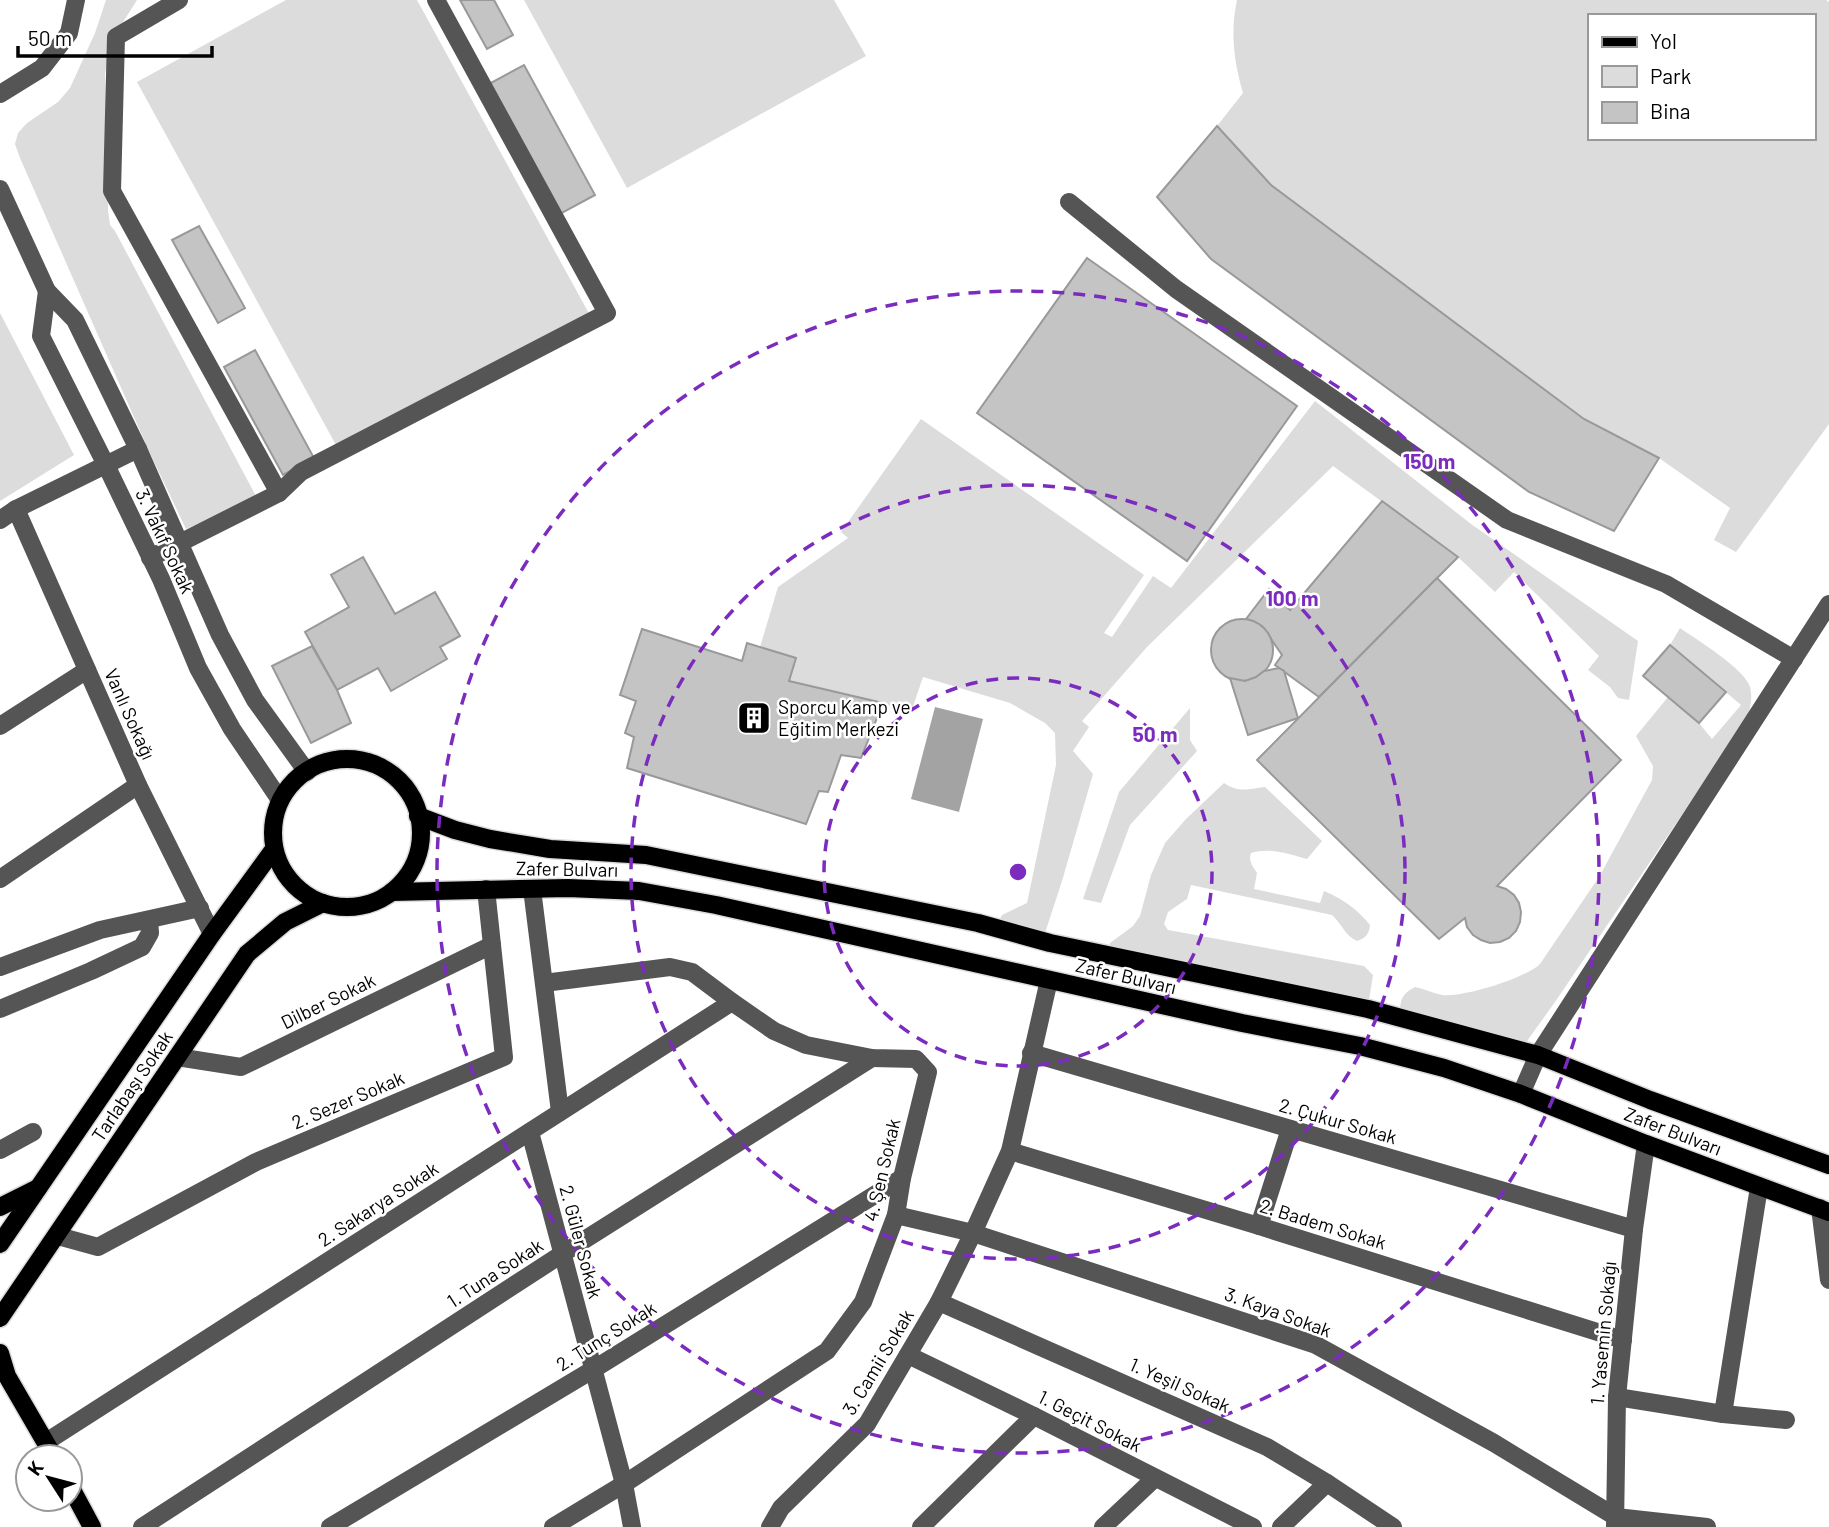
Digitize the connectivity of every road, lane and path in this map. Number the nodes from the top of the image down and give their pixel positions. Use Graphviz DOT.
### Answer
graph roads {
  1 [pos="76,0"];
  2 [pos="180,0"];
  3 [pos="436,0"];
  4 [pos="0,94"];
  5 [pos="0,188"];
  6 [pos="1069,202"];
  7 [pos="47,291"];
  8 [pos="138,449"];
  9 [pos="106,465"];
  10 [pos="279,493"];
  11 [pos="16,509"];
  12 [pos="0,520"];
  13 [pos="180,543"];
  14 [pos="150,558"];
  15 [pos="1829,604"];
  16 [pos="1794,659"];
  17 [pos="87,670"];
  18 [pos="0,726"];
  19 [pos="307,772"];
  20 [pos="138,785"];
  21 [pos="280,800"];
  22 [pos="418,816"];
  23 [pos="274,849"];
  24 [pos="0,879"];
  25 [pos="486,889"];
  26 [pos="532,889"];
  27 [pos="392,892"];
  28 [pos="323,903"];
  29 [pos="200,908"];
  30 [pos="149,920"];
  31 [pos="212,934"];
  32 [pos="492,945"];
  33 [pos="0,967"];
  34 [pos="1049,980"];
  35 [pos="544,983"];
  36 [pos="732,1002"];
  37 [pos="0,1009"];
  38 [pos="1031,1053"];
  39 [pos="1538,1055"];
  40 [pos="177,1057"];
  41 [pos="872,1058"];
  42 [pos="1521,1094"];
  43 [pos="560,1112"];
  44 [pos="1290,1129"];
  45 [pos="33,1132"];
  46 [pos="530,1132"];
  47 [pos="1646,1144"];
  48 [pos="0,1150"];
  49 [pos="1010,1151"];
  50 [pos="1829,1165"];
  51 [pos="902,1178"];
  52 [pos="41,1186"];
  53 [pos="1759,1187"];
  54 [pos="0,1207"];
  55 [pos="1825,1210"];
  56 [pos="896,1215"];
  57 [pos="1259,1226"];
  58 [pos="1634,1229"];
  59 [pos="972,1233"];
  60 [pos="58,1236"];
  61 [pos="0,1244"];
  62 [pos="562,1254"];
  63 [pos="1829,1280"];
  64 [pos="939,1302"];
  65 [pos="0,1318"];
  66 [pos="1623,1340"];
  67 [pos="0,1353"];
  68 [pos="908,1355"];
  69 [pos="594,1369"];
  70 [pos="4,1373"];
  71 [pos="1617,1397"];
  72 [pos="1723,1414"];
  73 [pos="1034,1416"];
  74 [pos="1786,1420"];
  75 [pos="46,1443"];
  76 [pos="59,1443"];
  77 [pos="1155,1478"];
  78 [pos="1327,1483"];
  79 [pos="624,1484"];
  80 [pos="1615,1522"];
  81 [pos="142,1527"];
  82 [pos="330,1527"];
  83 [pos="553,1527"];
  84 [pos="632,1527"];
  85 [pos="770,1527"];
  86 [pos="921,1527"];
  87 [pos="1103,1527"];
  88 [pos="1252,1527"];
  89 [pos="1281,1527"];
  90 [pos="1393,1527"];
  91 [pos="1707,1527"];
  1 -- 4 [label="street"];
  2 -- 10 [label="street"];
  3 -- 10 [label="street"];
  5 -- 7 [label="street, 3. Vakıf Sokak"];
  6 -- 16 [label="street"];
  7 -- 8 [label="street, 3. Vakıf Sokak"];
  7 -- 9 [label="street, 3. Vakıf Sokak"];
  8 -- 9 [label="street"];
  8 -- 13 [label="street, 3. Vakıf Sokak"];
  9 -- 11 [label="street"];
  9 -- 14 [label="street, 3. Vakıf Sokak"];
  10 -- 13 [label="street"];
  11 -- 12 [label="street"];
  11 -- 17 [label="street, Vanlı Sokağı"];
  13 -- 14 [label="street"];
  13 -- 19 [label="street, 3. Vakıf Sokak"];
  14 -- 21 [label="street, 3. Vakıf Sokak"];
  15 -- 16 [label="street"];
  16 -- 39 [label="street"];
  17 -- 18 [label="street"];
  17 -- 20 [label="street, Vanlı Sokağı"];
  19 -- 21 [label="main road"];
  19 -- 22 [label="main road"];
  20 -- 24 [label="street"];
  20 -- 29 [label="street, Vanlı Sokağı"];
  21 -- 23 [label="main road"];
  22 -- 27 [label="main road"];
  22 -- 39 [label="main road, Zafer Bulvarı"];
  23 -- 28 [label="main road"];
  23 -- 31 [label="main road"];
  25 -- 26 [label="main road, Zafer Bulvarı"];
  25 -- 27 [label="main road, Zafer Bulvarı"];
  25 -- 32 [label="street, 2. Sezer Sokak"];
  26 -- 34 [label="main road, Zafer Bulvarı"];
  26 -- 35 [label="street"];
  27 -- 28 [label="main road"];
  28 -- 40 [label="main road, Tarlabaşı Sokak"];
  29 -- 30 [label="street"];
  29 -- 31 [label="street, Vanlı Sokağı"];
  30 -- 33 [label="street"];
  30 -- 37 [label="street"];
  31 -- 52 [label="main road"];
  32 -- 40 [label="street, Dilber Sokak"];
  32 -- 60 [label="street, 2. Sezer Sokak"];
  34 -- 38 [label="street"];
  34 -- 42 [label="main road, Zafer Bulvarı"];
  35 -- 36 [label="street, 4. Şen Sokak"];
  35 -- 43 [label="street"];
  36 -- 41 [label="street, 4. Şen Sokak"];
  36 -- 43 [label="street, 2. Sakarya Sokak"];
  38 -- 44 [label="street, 2. Çukur Sokak"];
  38 -- 49 [label="street"];
  39 -- 42 [label="street"];
  39 -- 50 [label="main road, Zafer Bulvarı"];
  40 -- 60 [label="main road, Tarlabaşı Sokak"];
  41 -- 51 [label="street, 4. Şen Sokak"];
  41 -- 62 [label="street, 1. Tuna Sokak"];
  42 -- 47 [label="main road, Zafer Bulvarı"];
  43 -- 46 [label="street, 2. Sakarya Sokak"];
  44 -- 57 [label="street"];
  44 -- 58 [label="street, 2. Çukur Sokak"];
  45 -- 48 [label="street"];
  46 -- 62 [label="street, 2. Güler Sokak"];
  46 -- 76 [label="street, 2. Sakarya Sokak"];
  47 -- 53 [label="main road, Zafer Bulvarı"];
  47 -- 58 [label="street, 1. Yasemin Sokağı"];
  49 -- 57 [label="street, 2. Badem Sokak"];
  49 -- 59 [label="street"];
  51 -- 56 [label="street, 4. Şen Sokak"];
  51 -- 69 [label="street, 2. Tunç Sokak"];
  52 -- 54 [label="main road"];
  52 -- 61 [label="main road"];
  53 -- 55 [label="main road, Zafer Bulvarı"];
  53 -- 72 [label="street"];
  55 -- 63 [label="street"];
  56 -- 59 [label="street, 3. Kaya Sokak"];
  56 -- 79 [label="street, 4. Şen Sokak"];
  57 -- 66 [label="street, 2. Badem Sokak"];
  58 -- 66 [label="street, 1. Yasemin Sokağı"];
  59 -- 64 [label="street, 3. Camii Sokak"];
  59 -- 80 [label="street, 3. Kaya Sokak"];
  60 -- 65 [label="main road, Tarlabaşı Sokak"];
  62 -- 69 [label="street, 2. Güler Sokak"];
  62 -- 81 [label="street, 1. Tuna Sokak"];
  64 -- 68 [label="street, 3. Camii Sokak"];
  64 -- 78 [label="street, 1. Yeşil Sokak"];
  66 -- 71 [label="street, 1. Yasemin Sokağı"];
  67 -- 70 [label="main road"];
  68 -- 73 [label="street, 1. Geçit Sokak"];
  68 -- 85 [label="street, 3. Camii Sokak"];
  69 -- 79 [label="street, 2. Güler Sokak"];
  69 -- 82 [label="street, 2. Tunç Sokak"];
  70 -- 75 [label="main road"];
  71 -- 72 [label="street"];
  71 -- 80 [label="street, 1. Yasemin Sokağı"];
  72 -- 74 [label="street"];
  73 -- 77 [label="street, 1. Geçit Sokak"];
  73 -- 86 [label="street"];
  77 -- 87 [label="street"];
  77 -- 88 [label="street, 1. Geçit Sokak"];
  78 -- 89 [label="street"];
  78 -- 90 [label="street, 1. Yeşil Sokak"];
  79 -- 83 [label="street, 4. Şen Sokak"];
  79 -- 84 [label="street, 2. Güler Sokak"];
  80 -- 91 [label="street"];
}
